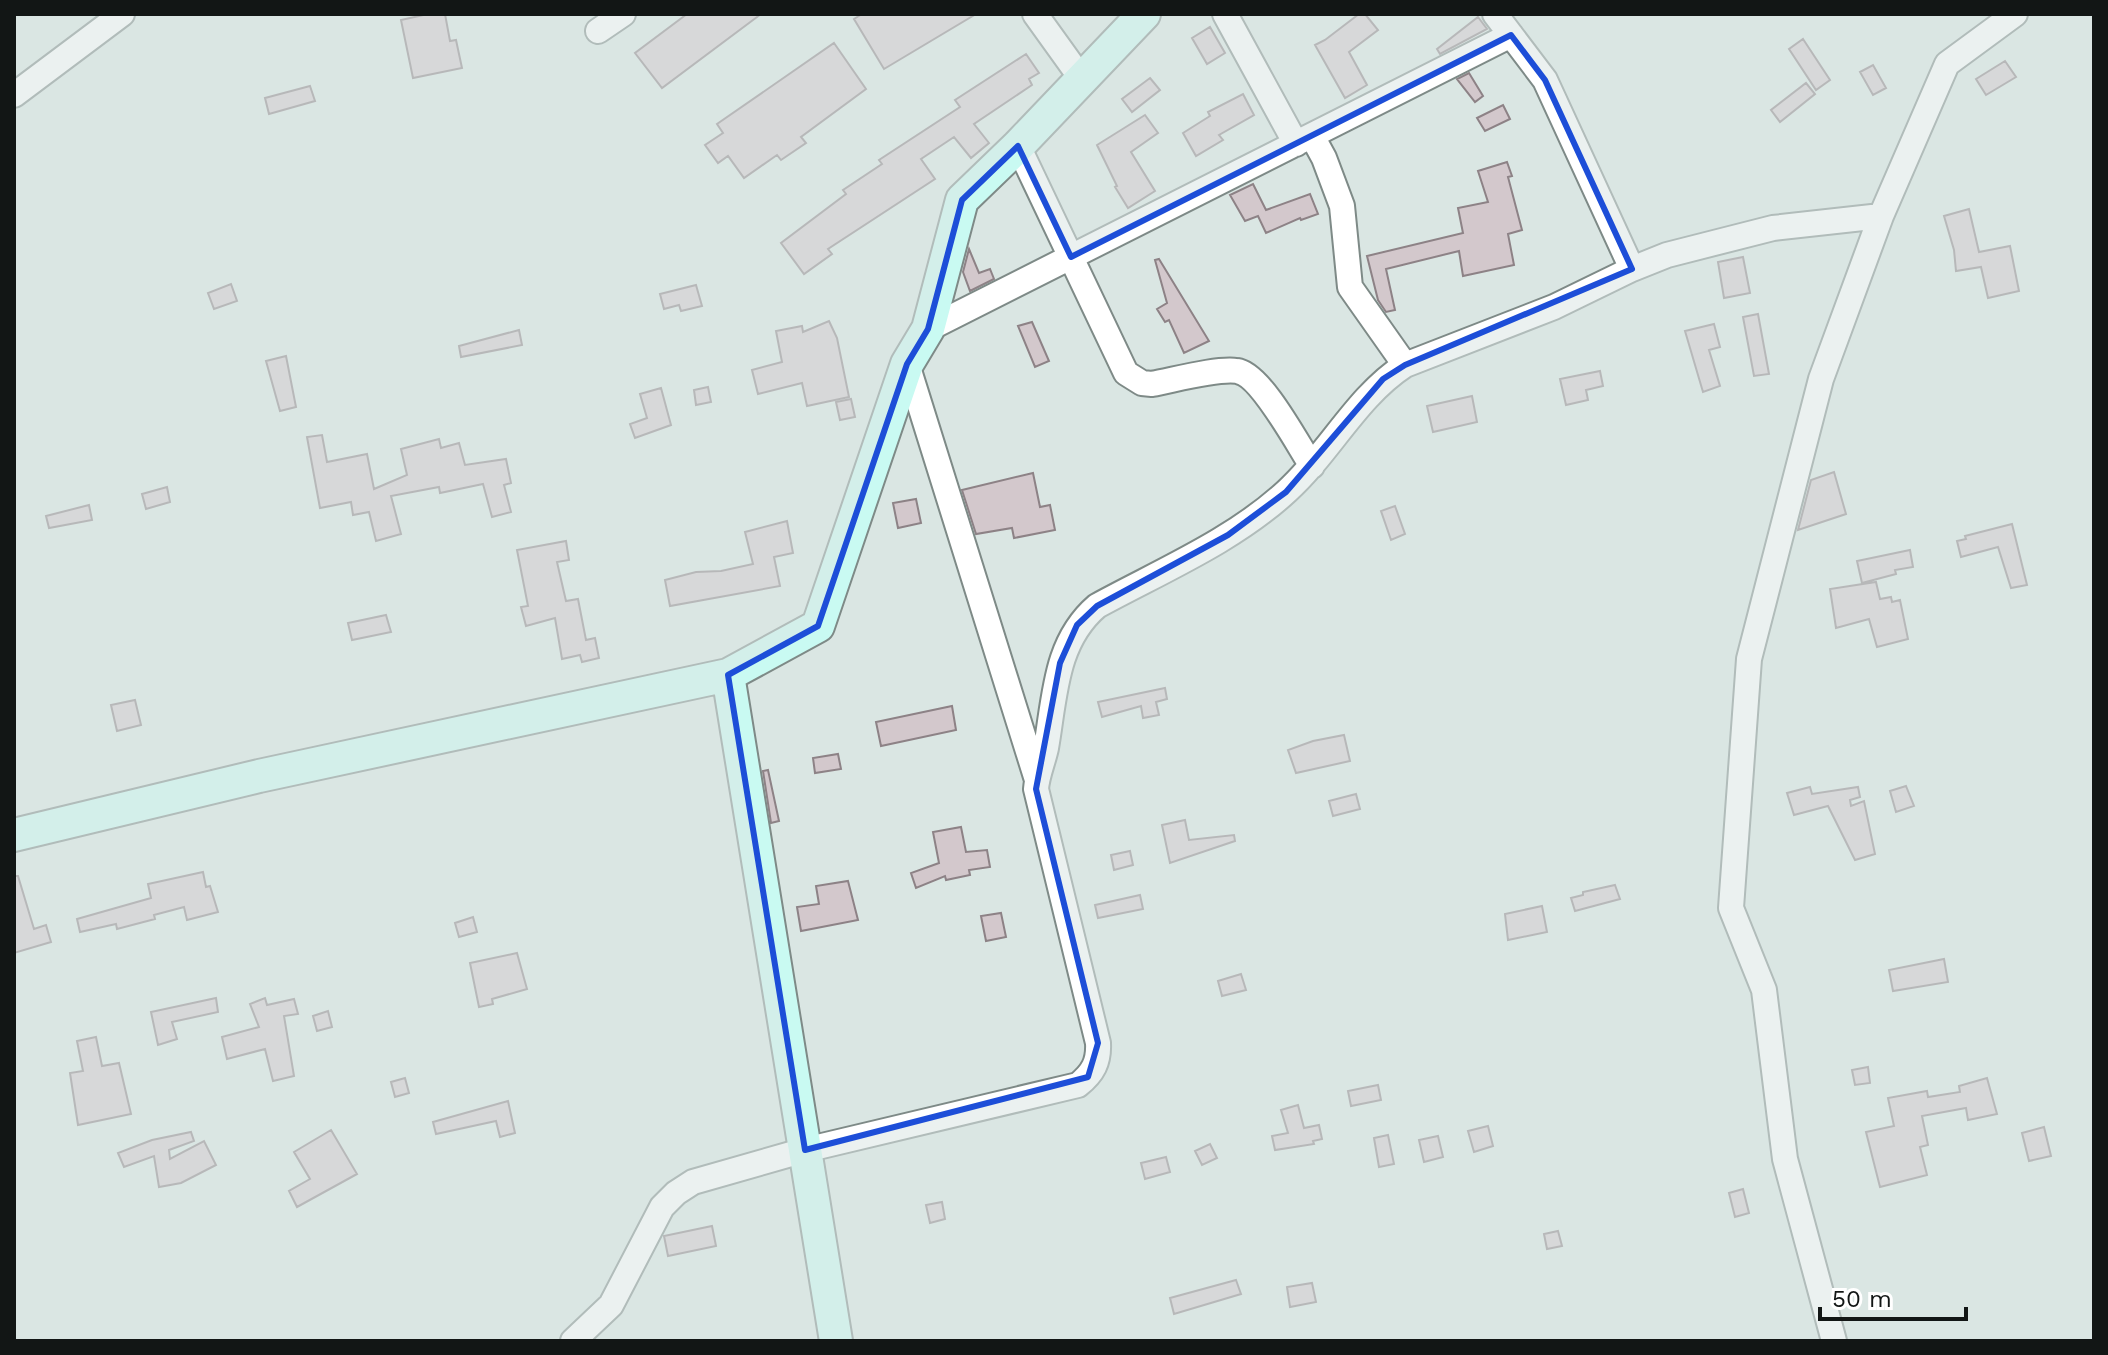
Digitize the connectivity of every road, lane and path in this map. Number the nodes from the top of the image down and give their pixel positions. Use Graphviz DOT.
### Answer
graph roads {
  1 [pos="122,14"];
  2 [pos="623,14"];
  3 [pos="1035,14"];
  4 [pos="1144,14"];
  5 [pos="1225,14"];
  6 [pos="1495,14"];
  7 [pos="2015,14"];
  8 [pos="598,31"];
  9 [pos="1511,35"];
  10 [pos="1081,78"];
  11 [pos="14,95"];
  12 [pos="1304,140"];
  13 [pos="1018,146"];
  14 [pos="1881,216"];
  15 [pos="1071,257"];
  16 [pos="1632,269"];
  17 [pos="928,329"];
  18 [pos="907,364"];
  19 [pos="1405,365"];
  20 [pos="1312,466"];
  21 [pos="728,675"];
  22 [pos="1037,780"];
  23 [pos="14,835"];
  24 [pos="805,1150"];
  25 [pos="573,1341"];
  26 [pos="836,1341"];
  27 [pos="1834,1341"];
  1 -- 11 [label="street"];
  2 -- 8 [label="street"];
  3 -- 10 [label="street"];
  4 -- 10 [label="street"];
  5 -- 12 [label="street"];
  6 -- 9 [label="street"];
  7 -- 14 [label="street"];
  9 -- 12 [label="street"];
  9 -- 16 [label="street"];
  10 -- 13 [label="street"];
  12 -- 15 [label="street"];
  12 -- 19 [label="street"];
  13 -- 15 [label="street"];
  13 -- 17 [label="street"];
  14 -- 16 [label="street"];
  14 -- 27 [label="street"];
  15 -- 17 [label="street"];
  15 -- 20 [label="street"];
  16 -- 19 [label="street"];
  17 -- 18 [label="street"];
  18 -- 21 [label="street"];
  18 -- 22 [label="street"];
  19 -- 20 [label="street"];
  20 -- 22 [label="street"];
  21 -- 23 [label="street"];
  21 -- 24 [label="street"];
  22 -- 24 [label="street"];
  24 -- 25 [label="street"];
  24 -- 26 [label="street"];
}
